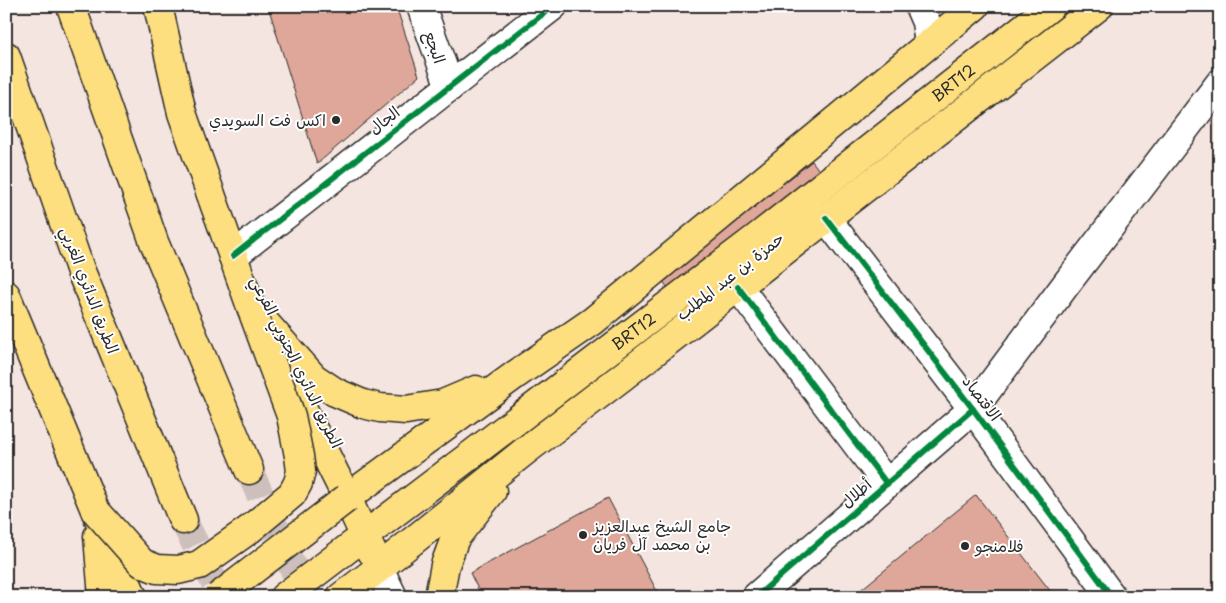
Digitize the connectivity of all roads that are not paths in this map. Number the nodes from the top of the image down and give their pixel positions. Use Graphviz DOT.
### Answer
graph roads {
  1 [pos="70,6"];
  2 [pos="158,6"];
  3 [pos="421,6"];
  4 [pos="553,6"];
  5 [pos="919,6"];
  6 [pos="975,6"];
  7 [pos="1051,6"];
  8 [pos="1099,6"];
  9 [pos="930,43"];
  10 [pos="6,56"];
  11 [pos="1220,83"];
  12 [pos="450,87"];
  13 [pos="826,218"];
  14 [pos="233,256"];
  15 [pos="738,288"];
  16 [pos="6,296"];
  17 [pos="252,307"];
  18 [pos="515,375"];
  19 [pos="974,409"];
  20 [pos="525,450"];
  21 [pos="249,470"];
  22 [pos="887,484"];
  23 [pos="348,498"];
  24 [pos="95,510"];
  25 [pos="183,520"];
  26 [pos="365,537"];
  27 [pos="379,568"];
  28 [pos="103,597"];
  29 [pos="133,597"];
  30 [pos="218,597"];
  31 [pos="284,597"];
  32 [pos="341,597"];
  33 [pos="393,597"];
  34 [pos="438,597"];
  35 [pos="756,597"];
  36 [pos="1112,597"];
  1 -- 21 [label="main road"];
  2 -- 14 [label="main road, الطريق الدائري الجنوبي الفرعي"];
  3 -- 12 [label="street, البجع"];
  4 -- 12 [label="street, الجال"];
  5 -- 9 [label="street"];
  6 -- 9 [label="main road"];
  7 -- 26 [label="main road, BRT12"];
  8 -- 13 [label="main road, حمزة بن عبد المطلب"];
  9 -- 18 [label="main road"];
  10 -- 25 [label="main road, الطريق الدائري الغربي"];
  11 -- 19 [label="street, أطلال"];
  12 -- 14 [label="street, الجال"];
  13 -- 15 [label="main road, حمزة بن عبد المطلب"];
  13 -- 19 [label="street, الاقتصاد"];
  14 -- 17 [label="main road, الطريق الدائري الجنوبي الفرعي"];
  15 -- 20 [label="main road, حمزة بن عبد المطلب"];
  15 -- 22 [label="street"];
  16 -- 24 [label="main road"];
  17 -- 18 [label="main road"];
  17 -- 23 [label="main road, الطريق الدائري الجنوبي الفرعي"];
  17 -- 24 [label="main road, bridge"];
  18 -- 23 [label="main road"];
  19 -- 22 [label="street, أطلال"];
  19 -- 36 [label="street, الاقتصاد"];
  20 -- 27 [label="main road, حمزة بن عبد المطلب"];
  20 -- 34 [label="main road"];
  22 -- 35 [label="street, أطلال"];
  23 -- 26 [label="main road, الطريق الدائري الجنوبي الفرعي"];
  23 -- 30 [label="main road, bridge"];
  24 -- 28 [label="main road"];
  24 -- 29 [label="main road"];
  26 -- 27 [label="main road, الطريق الدائري الجنوبي الفرعي"];
  26 -- 31 [label="main road, BRT12"];
  27 -- 32 [label="main road, حمزة بن عبد المطلب"];
  27 -- 33 [label="street, الطريق الدائري الجنوبي الفرعي"];
}
